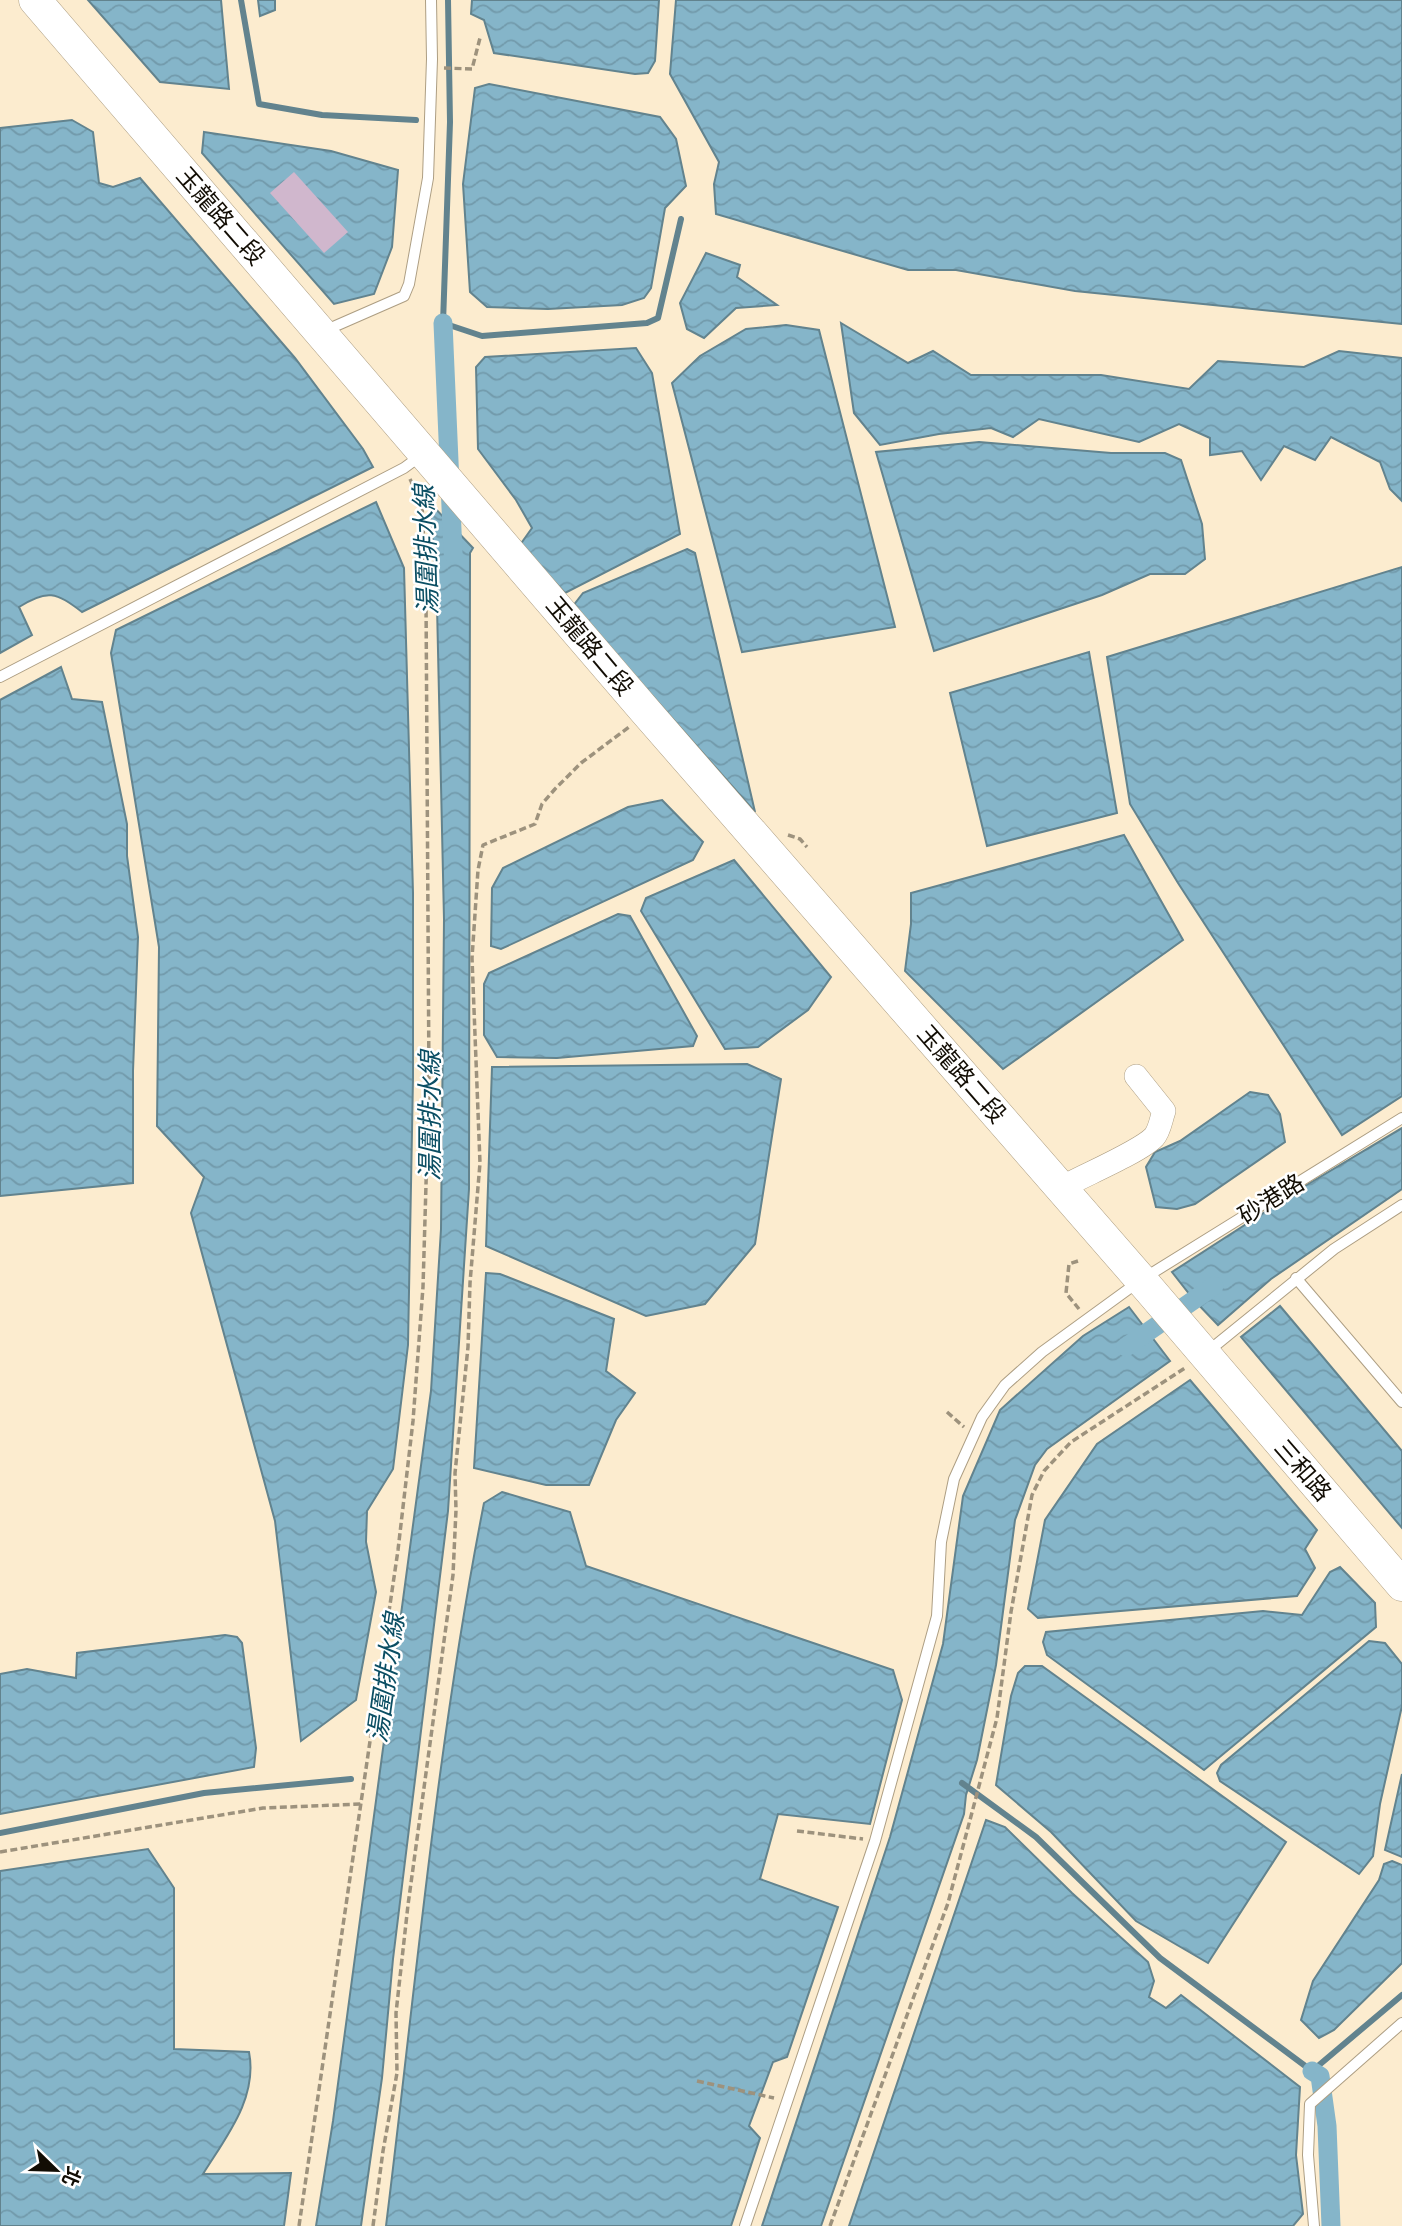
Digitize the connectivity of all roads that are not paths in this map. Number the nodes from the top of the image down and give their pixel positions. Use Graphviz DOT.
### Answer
graph roads {
  1 [pos="35,0"];
  2 [pos="431,0"];
  3 [pos="322,332"];
  4 [pos="414,460"];
  5 [pos="0,677"];
  6 [pos="1136,1076"];
  7 [pos="1402,1118"];
  8 [pos="1061,1188"];
  9 [pos="1402,1205"];
  10 [pos="1296,1278"];
  11 [pos="1145,1284"];
  12 [pos="1205,1354"];
  13 [pos="1402,1402"];
  14 [pos="1402,1586"];
  15 [pos="1402,2023"];
  16 [pos="745,2226"];
  17 [pos="1314,2226"];
  1 -- 3 [label="main road, 玉龍路二段"];
  2 -- 3 [label="lane"];
  3 -- 4 [label="main road, 玉龍路二段"];
  4 -- 5 [label="lane"];
  4 -- 8 [label="main road, 玉龍路二段"];
  6 -- 8 [label="street"];
  7 -- 11 [label="lane, 砂港路"];
  8 -- 11 [label="main road, 玉龍路二段"];
  9 -- 10 [label="lane"];
  10 -- 12 [label="lane"];
  10 -- 13 [label="lane"];
  11 -- 12 [label="main road, 三和路"];
  11 -- 16 [label="lane, 砂港路"];
  12 -- 14 [label="main road, 三和路"];
  15 -- 17 [label="lane"];
}
